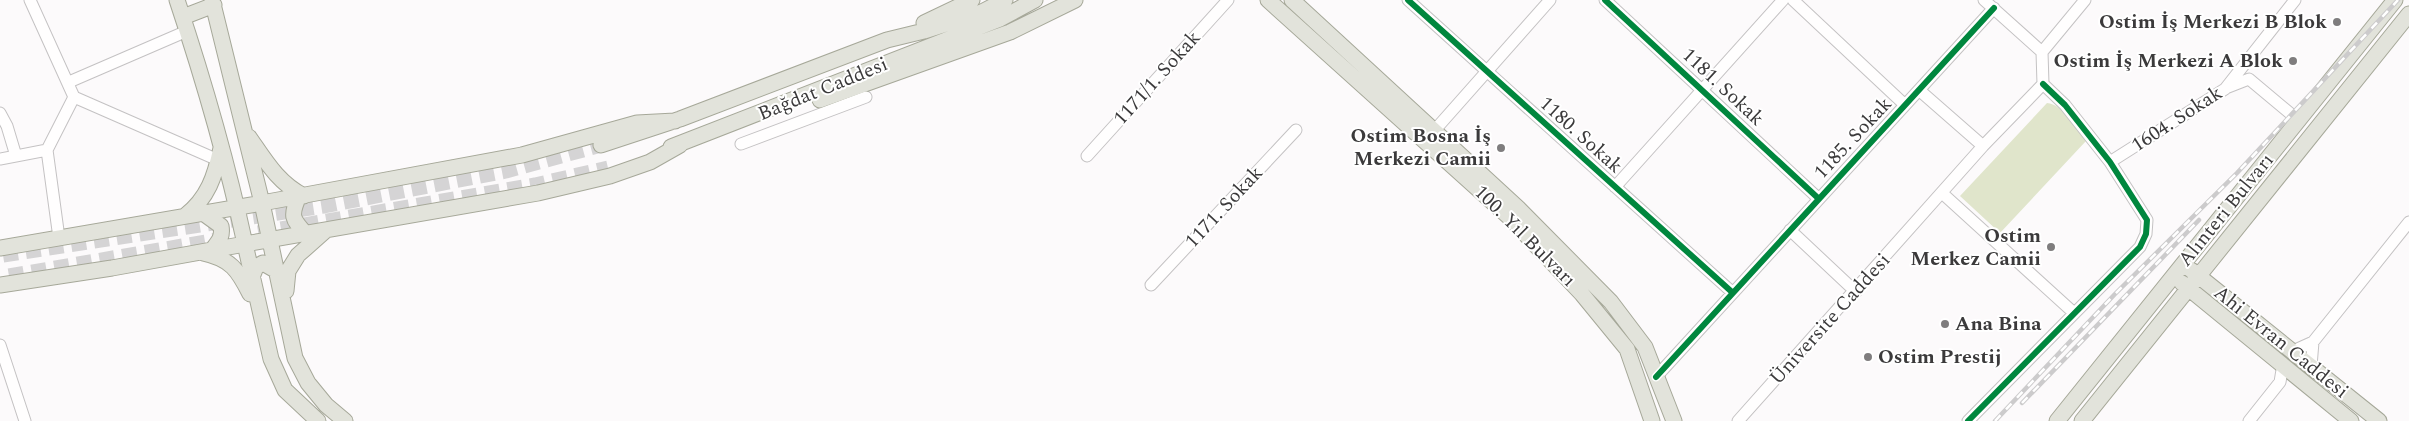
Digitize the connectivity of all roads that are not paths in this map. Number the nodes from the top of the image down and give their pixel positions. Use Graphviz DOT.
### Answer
graph roads {
  1 [pos="30,0"];
  2 [pos="177,0"];
  3 [pos="972,0"];
  4 [pos="1005,0"];
  5 [pos="1035,0"];
  6 [pos="1075,0"];
  7 [pos="1228,0"];
  8 [pos="1268,0"];
  9 [pos="1292,0"];
  10 [pos="1408,0"];
  11 [pos="1550,0"];
  12 [pos="1604,0"];
  13 [pos="1783,0"];
  14 [pos="1792,0"];
  15 [pos="1984,0"];
  16 [pos="2294,0"];
  17 [pos="2395,0"];
  18 [pos="2080,2"];
  19 [pos="213,3"];
  20 [pos="1994,8"];
  21 [pos="2409,14"];
  22 [pos="185,24"];
  23 [pos="887,40"];
  24 [pos="2042,52"];
  25 [pos="1487,71"];
  26 [pos="69,82"];
  27 [pos="2043,84"];
  28 [pos="2225,89"];
  29 [pos="1702,90"];
  30 [pos="1919,90"];
  31 [pos="74,97"];
  32 [pos="866,97"];
  33 [pos="1905,105"];
  34 [pos="0,114"];
  35 [pos="2298,120"];
  36 [pos="674,121"];
  37 [pos="732,125"];
  38 [pos="244,130"];
  39 [pos="1296,130"];
  40 [pos="1434,131"];
  41 [pos="222,144"];
  42 [pos="741,144"];
  43 [pos="601,145"];
  44 [pos="680,145"];
  45 [pos="1983,146"];
  46 [pos="47,150"];
  47 [pos="16,156"];
  48 [pos="1086,156"];
  49 [pos="0,159"];
  50 [pos="218,160"];
  51 [pos="2110,162"];
  52 [pos="608,168"];
  53 [pos="1615,187"];
  54 [pos="1942,193"];
  55 [pos="302,196"];
  56 [pos="1819,199"];
  57 [pos="262,203"];
  58 [pos="237,207"];
  59 [pos="203,213"];
  60 [pos="184,216"];
  61 [pos="2409,222"];
  62 [pos="1790,230"];
  63 [pos="325,231"];
  64 [pos="306,234"];
  65 [pos="59,238"];
  66 [pos="272,240"];
  67 [pos="245,244"];
  68 [pos="205,251"];
  69 [pos="1,253"];
  70 [pos="2183,263"];
  71 [pos="277,272"];
  72 [pos="2173,276"];
  73 [pos="2199,276"];
  74 [pos="252,277"];
  75 [pos="3,280"];
  76 [pos="1151,285"];
  77 [pos="2189,288"];
  78 [pos="1856,292"];
  79 [pos="1733,293"];
  80 [pos="284,308"];
  81 [pos="259,311"];
  82 [pos="2074,314"];
  83 [pos="2313,342"];
  84 [pos="0,345"];
  85 [pos="2292,351"];
  86 [pos="2283,364"];
  87 [pos="2311,366"];
  88 [pos="1656,377"];
  89 [pos="2300,378"];
  90 [pos="2280,382"];
  91 [pos="26,421"];
  92 [pos="318,421"];
  93 [pos="345,421"];
  94 [pos="1652,421"];
  95 [pos="1674,421"];
  96 [pos="1738,421"];
  97 [pos="1968,421"];
  98 [pos="2057,421"];
  99 [pos="2082,421"];
  100 [pos="2249,421"];
  101 [pos="2352,421"];
  102 [pos="2379,421"];
  1 -- 26 [label="street"];
  2 -- 22 [label="main road"];
  3 -- 23 [label="main road"];
  4 -- 23 [label="main road, Bağdat Caddesi"];
  5 -- 37 [label="main road, Bağdat Caddesi"];
  6 -- 37 [label="main road"];
  7 -- 48 [label="street, 1171/1. Sokak"];
  8 -- 94 [label="main road, 100. Yıl Bulvarı"];
  9 -- 40 [label="main road, 100. Yıl Bulvarı"];
  10 -- 25 [label="street, 1180. Sokak"];
  11 -- 25 [label="street"];
  12 -- 29 [label="street, 1181. Sokak"];
  13 -- 29 [label="street"];
  14 -- 33 [label="street"];
  15 -- 20 [label="street"];
  16 -- 28 [label="street, 1604. Sokak"];
  17 -- 35 [label="main road, Alınteri Bulvarı"];
  18 -- 24 [label="street"];
  19 -- 22 [label="main road"];
  19 -- 38 [label="main road"];
  20 -- 24 [label="street"];
  20 -- 30 [label="street, 1185. Sokak"];
  21 -- 73 [label="main road, Alınteri Bulvarı"];
  22 -- 26 [label="street"];
  22 -- 41 [label="main road"];
  23 -- 36 [label="main road, Bağdat Caddesi"];
  24 -- 27 [label="street"];
  25 -- 40 [label="street"];
  25 -- 53 [label="street, 1180. Sokak"];
  26 -- 31 [label="street"];
  27 -- 45 [label="street, Üniversite Caddesi"];
  27 -- 51 [label="street"];
  28 -- 35 [label="street"];
  28 -- 51 [label="street, 1604. Sokak"];
  29 -- 53 [label="street"];
  29 -- 56 [label="street, 1181. Sokak"];
  30 -- 33 [label="street, 1185. Sokak"];
  30 -- 45 [label="street"];
  31 -- 46 [label="street"];
  31 -- 50 [label="street"];
  32 -- 42 [label="street"];
  33 -- 56 [label="street, 1185. Sokak"];
  34 -- 47 [label="street"];
  35 -- 70 [label="main road, Alınteri Bulvarı"];
  36 -- 43 [label="main road, Bağdat Caddesi"];
  36 -- 55 [label="main road"];
  37 -- 44 [label="main road, Bağdat Caddesi"];
  38 -- 55 [label="main road"];
  38 -- 57 [label="main road"];
  39 -- 76 [label="street, 1171. Sokak"];
  40 -- 88 [label="main road, 100. Yıl Bulvarı"];
  41 -- 50 [label="main road"];
  41 -- 58 [label="main road"];
  44 -- 52 [label="main road, Bağdat Caddesi"];
  44 -- 63 [label="main road"];
  45 -- 54 [label="street, Üniversite Caddesi"];
  46 -- 47 [label="street"];
  46 -- 65 [label="street"];
  47 -- 49 [label="street"];
  50 -- 60 [label="main road"];
  51 -- 82 [label="street"];
  53 -- 79 [label="street, 1180. Sokak"];
  54 -- 78 [label="street, Üniversite Caddesi"];
  54 -- 82 [label="street"];
  55 -- 57 [label="main road"];
  55 -- 64 [label="main road"];
  56 -- 62 [label="street, 1185. Sokak"];
  57 -- 58 [label="main road"];
  57 -- 66 [label="main road"];
  58 -- 59 [label="main road"];
  58 -- 67 [label="main road"];
  59 -- 60 [label="main road"];
  59 -- 68 [label="main road"];
  60 -- 65 [label="main road"];
  61 -- 83 [label="street"];
  62 -- 78 [label="street"];
  62 -- 79 [label="street, 1185. Sokak"];
  63 -- 64 [label="main road"];
  63 -- 80 [label="main road"];
  64 -- 66 [label="main road"];
  65 -- 69 [label="main road"];
  66 -- 67 [label="main road"];
  66 -- 71 [label="main road"];
  67 -- 68 [label="main road"];
  67 -- 74 [label="main road"];
  68 -- 75 [label="main road"];
  68 -- 81 [label="main road"];
  70 -- 72 [label="main road, Alınteri Bulvarı"];
  70 -- 73 [label="main road, Ahi Evran Caddesi"];
  71 -- 74 [label="main road"];
  71 -- 80 [label="main road"];
  72 -- 77 [label="main road, Ahi Evran Caddesi"];
  72 -- 98 [label="main road, Alınteri Bulvarı"];
  73 -- 77 [label="main road, Alınteri Bulvarı"];
  73 -- 85 [label="main road, Ahi Evran Caddesi"];
  74 -- 81 [label="main road"];
  77 -- 86 [label="main road, Ahi Evran Caddesi"];
  77 -- 99 [label="main road, Alınteri Bulvarı"];
  78 -- 96 [label="street, Üniversite Caddesi"];
  79 -- 88 [label="street, 1185. Sokak"];
  80 -- 93 [label="main road"];
  81 -- 92 [label="main road"];
  82 -- 97 [label="street"];
  83 -- 85 [label="street"];
  83 -- 87 [label="street"];
  84 -- 91 [label="street"];
  85 -- 86 [label="main road"];
  85 -- 87 [label="main road, Ahi Evran Caddesi"];
  86 -- 89 [label="main road, Ahi Evran Caddesi"];
  86 -- 90 [label="street"];
  87 -- 89 [label="main road"];
  87 -- 102 [label="main road, Ahi Evran Caddesi"];
  88 -- 95 [label="main road, 100. Yıl Bulvarı"];
  89 -- 90 [label="street"];
  89 -- 101 [label="main road, Ahi Evran Caddesi"];
  90 -- 100 [label="street"];
}
